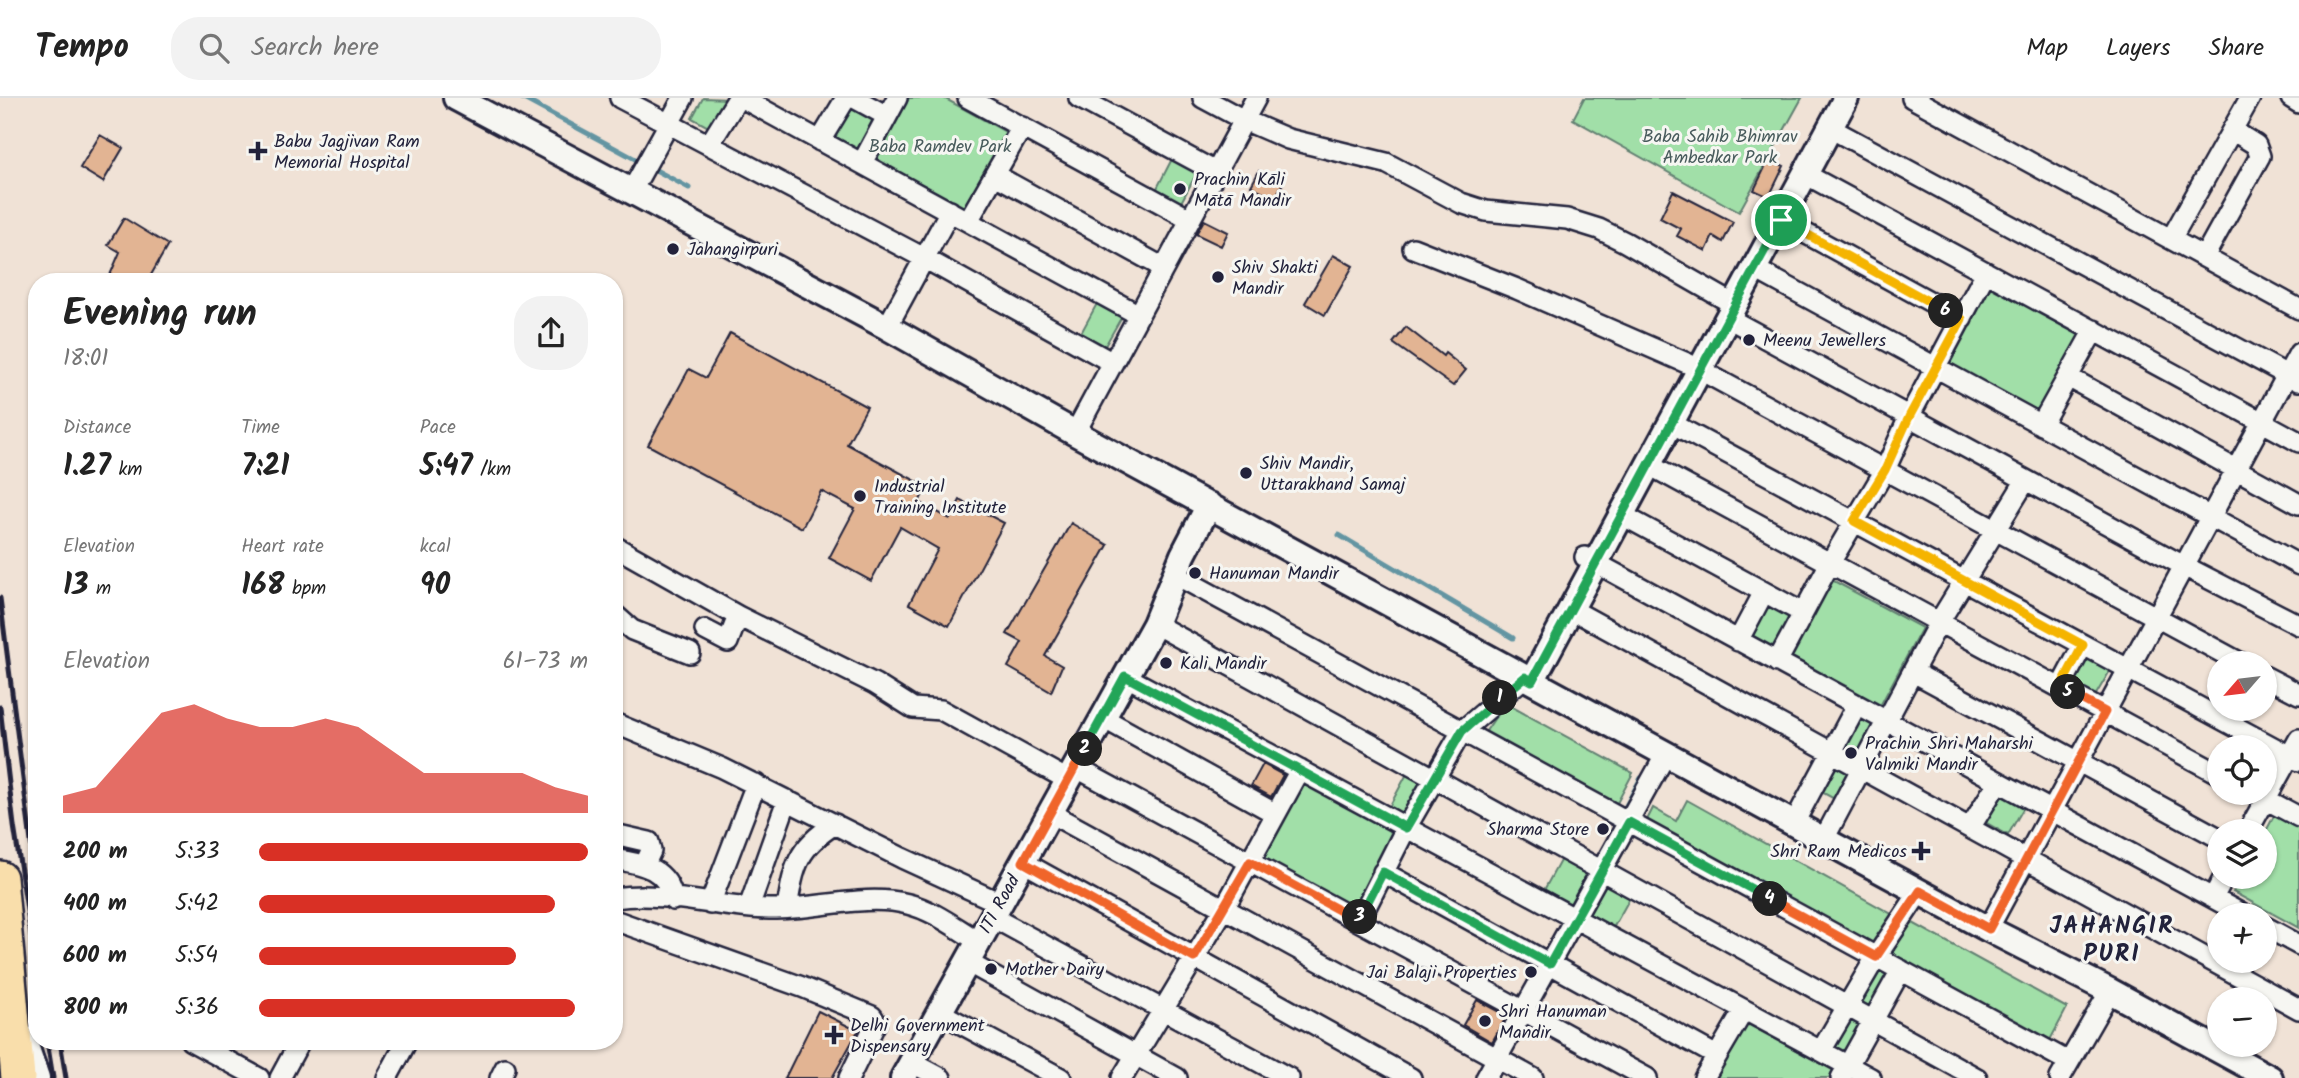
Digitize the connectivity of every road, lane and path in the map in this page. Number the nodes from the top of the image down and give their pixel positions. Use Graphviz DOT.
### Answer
graph roads {
  1 [pos="456,98"];
  2 [pos="620,98"];
  3 [pos="683,98"];
  4 [pos="740,98"];
  5 [pos="846,98"];
  6 [pos="854,98"];
  7 [pos="897,98"];
  8 [pos="968,98"];
  9 [pos="1079,98"];
  10 [pos="1203,98"];
  11 [pos="1256,98"];
  12 [pos="1832,98"];
  13 [pos="1846,98"];
  14 [pos="1912,98"];
  15 [pos="2250,98"];
  16 [pos="2291,98"];
  17 [pos="2299,103"];
  18 [pos="887,116"];
  19 [pos="1244,120"];
  20 [pos="669,124"];
  21 [pos="1022,127"];
  22 [pos="1830,128"];
  23 [pos="2232,130"];
  24 [pos="820,141"];
  25 [pos="709,145"];
  26 [pos="862,163"];
  27 [pos="1216,172"];
  28 [pos="1805,174"];
  29 [pos="995,175"];
  30 [pos="631,192"];
  31 [pos="950,211"];
  32 [pos="1190,219"];
  33 [pos="1781,220"];
  34 [pos="968,221"];
  35 [pos="2171,239"];
  36 [pos="1413,248"];
  37 [pos="2204,257"];
  38 [pos="924,258"];
  39 [pos="1164,268"];
  40 [pos="1755,269"];
  41 [pos="1986,272"];
  42 [pos="1729,307"];
  43 [pos="2299,309"];
  44 [pos="1139,315"];
  45 [pos="1962,319"];
  46 [pos="887,327"];
  47 [pos="2094,330"];
  48 [pos="2299,353"];
  49 [pos="1113,363"];
  50 [pos="1694,367"];
  51 [pos="1936,368"];
  52 [pos="2068,377"];
  53 [pos="2293,378"];
  54 [pos="1909,417"];
  55 [pos="2262,422"];
  56 [pos="1671,423"];
  57 [pos="2041,425"];
  58 [pos="1075,433"];
  59 [pos="2299,441"];
  60 [pos="1649,465"];
  61 [pos="1885,470"];
  62 [pos="2236,470"];
  63 [pos="2025,480"];
  64 [pos="2299,504"];
  65 [pos="1209,505"];
  66 [pos="1622,515"];
  67 [pos="2211,517"];
  68 [pos="1854,521"];
  69 [pos="1995,531"];
  70 [pos="623,551"];
  71 [pos="1590,561"];
  72 [pos="1830,563"];
  73 [pos="2299,565"];
  74 [pos="2184,566"];
  75 [pos="1177,575"];
  76 [pos="1964,581"];
  77 [pos="1764,592"];
  78 [pos="1571,609"];
  79 [pos="1803,613"];
  80 [pos="738,616"];
  81 [pos="2156,618"];
  82 [pos="623,622"];
  83 [pos="1939,622"];
  84 [pos="1155,624"];
  85 [pos="2299,625"];
  86 [pos="705,630"];
  87 [pos="1738,641"];
  88 [pos="2083,645"];
  89 [pos="2218,651"];
  90 [pos="690,653"];
  91 [pos="1777,662"];
  92 [pos="2129,670"];
  93 [pos="1913,672"];
  94 [pos="1125,676"];
  95 [pos="1526,678"];
  96 [pos="2277,683"];
  97 [pos="2060,688"];
  98 [pos="2299,694"];
  99 [pos="1857,705"];
  100 [pos="2105,712"];
  101 [pos="1102,718"];
  102 [pos="1887,722"];
  103 [pos="623,727"];
  104 [pos="1462,731"];
  105 [pos="2296,752"];
  106 [pos="1832,753"];
  107 [pos="1666,754"];
  108 [pos="2078,762"];
  109 [pos="2207,767"];
  110 [pos="1861,769"];
  111 [pos="1300,770"];
  112 [pos="1072,773"];
  113 [pos="2277,775"];
  114 [pos="1434,778"];
  115 [pos="1998,782"];
  116 [pos="756,784"];
  117 [pos="787,800"];
  118 [pos="2276,805"];
  119 [pos="2052,811"];
  120 [pos="1050,813"];
  121 [pos="1276,814"];
  122 [pos="2299,817"];
  123 [pos="1629,822"];
  124 [pos="1794,823"];
  125 [pos="835,824"];
  126 [pos="1406,828"];
  127 [pos="1970,828"];
  128 [pos="2207,832"];
  129 [pos="623,836"];
  130 [pos="1824,839"];
  131 [pos="2026,859"];
  132 [pos="623,861"];
  133 [pos="1023,862"];
  134 [pos="1250,862"];
  135 [pos="643,866"];
  136 [pos="1601,871"];
  137 [pos="1383,872"];
  138 [pos="0,878"];
  139 [pos="2218,889"];
  140 [pos="1920,891"];
  141 [pos="623,898"];
  142 [pos="2213,898"];
  143 [pos="673,900"];
  144 [pos="2222,903"];
  145 [pos="710,904"];
  146 [pos="749,907"];
  147 [pos="1225,907"];
  148 [pos="786,908"];
  149 [pos="996,910"];
  150 [pos="1575,918"];
  151 [pos="1359,921"];
  152 [pos="623,922"];
  153 [pos="1989,929"];
  154 [pos="2277,933"];
  155 [pos="2299,945"];
  156 [pos="973,952"];
  157 [pos="1876,957"];
  158 [pos="1194,958"];
  159 [pos="1550,964"];
  160 [pos="1901,970"];
  161 [pos="2110,990"];
  162 [pos="10,1000"];
  163 [pos="1847,1006"];
  164 [pos="1164,1009"];
  165 [pos="2299,1009"];
  166 [pos="1744,1010"];
  167 [pos="1524,1011"];
  168 [pos="939,1012"];
  169 [pos="1873,1021"];
  170 [pos="208,1050"];
  171 [pos="295,1050"];
  172 [pos="403,1050"];
  173 [pos="1821,1051"];
  174 [pos="1135,1055"];
  175 [pos="1717,1056"];
  176 [pos="1497,1058"];
  177 [pos="907,1070"];
  178 [pos="2065,1070"];
  179 [pos="1844,1072"];
  180 [pos="18,1078"];
  181 [pos="37,1078"];
  182 [pos="259,1078"];
  183 [pos="280,1078"];
  184 [pos="387,1078"];
  185 [pos="849,1078"];
  186 [pos="940,1078"];
  187 [pos="1061,1078"];
  188 [pos="1122,1078"];
  189 [pos="1177,1078"];
  190 [pos="1289,1078"];
  191 [pos="1411,1078"];
  192 [pos="1486,1078"];
  193 [pos="1533,1078"];
  194 [pos="1647,1078"];
  195 [pos="1704,1078"];
  196 [pos="1871,1078"];
  197 [pos="1978,1078"];
  198 [pos="2270,1078"];
  1 -- 30 [label="street"];
  2 -- 20 [label="street"];
  3 -- 20 [label="street"];
  4 -- 24 [label="street"];
  4 -- 25 [label="street"];
  5 -- 24 [label="street"];
  6 -- 18 [label="street"];
  7 -- 18 [label="street"];
  8 -- 21 [label="street"];
  9 -- 27 [label="street"];
  10 -- 19 [label="street"];
  11 -- 19 [label="street"];
  12 -- 42 [label="street"];
  13 -- 22 [label="street"];
  14 -- 35 [label="street"];
  15 -- 23 [label="street"];
  16 -- 17 [label="street"];
  18 -- 26 [label="street"];
  19 -- 27 [label="street"];
  19 -- 42 [label="street"];
  20 -- 25 [label="street"];
  20 -- 30 [label="street"];
  21 -- 29 [label="street"];
  21 -- 32 [label="street"];
  22 -- 28 [label="street"];
  22 -- 53 [label="street"];
  23 -- 35 [label="street"];
  23 -- 37 [label="street"];
  24 -- 26 [label="street"];
  25 -- 38 [label="street"];
  26 -- 31 [label="street"];
  27 -- 32 [label="street"];
  28 -- 33 [label="street"];
  28 -- 41 [label="street"];
  29 -- 34 [label="street"];
  29 -- 39 [label="street"];
  30 -- 46 [label="street"];
  31 -- 34 [label="street"];
  31 -- 38 [label="street"];
  32 -- 39 [label="street"];
  33 -- 40 [label="street"];
  33 -- 45 [label="street"];
  34 -- 44 [label="street"];
  35 -- 37 [label="street"];
  36 -- 50 [label="street"];
  37 -- 43 [label="street"];
  38 -- 46 [label="street"];
  38 -- 49 [label="street"];
  39 -- 44 [label="street"];
  40 -- 42 [label="street"];
  40 -- 51 [label="street"];
  41 -- 45 [label="street"];
  41 -- 47 [label="street"];
  42 -- 50 [label="street"];
  42 -- 54 [label="street"];
  44 -- 49 [label="street"];
  45 -- 51 [label="street"];
  46 -- 58 [label="street"];
  47 -- 52 [label="street"];
  47 -- 55 [label="street"];
  48 -- 53 [label="street"];
  49 -- 58 [label="street"];
  50 -- 56 [label="street"];
  50 -- 61 [label="street"];
  50 -- 71 [label="street"];
  51 -- 54 [label="street"];
  51 -- 57 [label="street"];
  52 -- 57 [label="street"];
  52 -- 62 [label="street"];
  53 -- 55 [label="street"];
  54 -- 61 [label="street"];
  54 -- 63 [label="street"];
  55 -- 59 [label="street"];
  55 -- 62 [label="street"];
  56 -- 60 [label="street"];
  56 -- 68 [label="street"];
  57 -- 67 [label="street"];
  58 -- 65 [label="street"];
  60 -- 66 [label="street"];
  60 -- 72 [label="street"];
  61 -- 68 [label="street"];
  61 -- 69 [label="street"];
  62 -- 64 [label="street"];
  62 -- 67 [label="street"];
  63 -- 69 [label="street"];
  63 -- 74 [label="street"];
  65 -- 75 [label="street, ITI Road"];
  65 -- 95 [label="street"];
  66 -- 71 [label="street"];
  66 -- 77 [label="street"];
  67 -- 73 [label="street"];
  67 -- 74 [label="street"];
  68 -- 72 [label="street"];
  68 -- 76 [label="street"];
  69 -- 76 [label="street"];
  69 -- 81 [label="street"];
  70 -- 80 [label="street"];
  71 -- 78 [label="street"];
  71 -- 87 [label="street"];
  71 -- 95 [label="street"];
  72 -- 79 [label="street"];
  72 -- 83 [label="street"];
  74 -- 81 [label="street"];
  74 -- 85 [label="street"];
  75 -- 84 [label="street, ITI Road"];
  75 -- 104 [label="street"];
  76 -- 83 [label="street"];
  76 -- 88 [label="street"];
  77 -- 79 [label="street"];
  77 -- 87 [label="street"];
  78 -- 95 [label="street"];
  78 -- 106 [label="street"];
  79 -- 91 [label="street"];
  80 -- 86 [label="street"];
  80 -- 112 [label="street"];
  81 -- 89 [label="street"];
  81 -- 92 [label="street"];
  82 -- 90 [label="street"];
  83 -- 93 [label="street"];
  83 -- 97 [label="street"];
  84 -- 94 [label="street, ITI Road"];
  84 -- 114 [label="street"];
  87 -- 91 [label="street"];
  88 -- 92 [label="street"];
  88 -- 97 [label="street"];
  91 -- 99 [label="street"];
  92 -- 100 [label="street"];
  92 -- 105 [label="street"];
  93 -- 102 [label="street"];
  93 -- 108 [label="street"];
  94 -- 101 [label="street, ITI Road"];
  94 -- 111 [label="street"];
  95 -- 104 [label="street"];
  95 -- 107 [label="street"];
  96 -- 98 [label="street"];
  97 -- 100 [label="street"];
  99 -- 102 [label="street"];
  99 -- 106 [label="street"];
  100 -- 108 [label="street"];
  100 -- 109 [label="street"];
  101 -- 112 [label="street, ITI Road"];
  101 -- 121 [label="street"];
  102 -- 110 [label="street"];
  102 -- 115 [label="street"];
  103 -- 116 [label="street"];
  104 -- 114 [label="street"];
  104 -- 123 [label="street"];
  105 -- 113 [label="street"];
  106 -- 110 [label="street"];
  106 -- 124 [label="street"];
  107 -- 123 [label="street"];
  107 -- 124 [label="street"];
  108 -- 119 [label="street"];
  108 -- 128 [label="street"];
  110 -- 127 [label="street"];
  110 -- 130 [label="street"];
  111 -- 121 [label="street"];
  111 -- 126 [label="street"];
  112 -- 120 [label="street, ITI Road"];
  112 -- 134 [label="street"];
  114 -- 126 [label="street"];
  114 -- 136 [label="street"];
  115 -- 119 [label="street"];
  115 -- 127 [label="street"];
  116 -- 117 [label="street"];
  116 -- 145 [label="street"];
  117 -- 125 [label="street"];
  117 -- 146 [label="street"];
  118 -- 122 [label="street"];
  119 -- 131 [label="street"];
  119 -- 142 [label="street"];
  120 -- 133 [label="street, ITI Road"];
  120 -- 147 [label="street"];
  121 -- 134 [label="street"];
  123 -- 136 [label="street"];
  123 -- 157 [label="street"];
  124 -- 130 [label="street"];
  125 -- 148 [label="street"];
  125 -- 149 [label="street"];
  126 -- 137 [label="street"];
  126 -- 150 [label="street"];
  127 -- 131 [label="street"];
  129 -- 135 [label="street"];
  130 -- 140 [label="street"];
  131 -- 153 [label="street"];
  131 -- 165 [label="street"];
  132 -- 135 [label="street"];
  133 -- 149 [label="street, ITI Road"];
  133 -- 158 [label="street"];
  134 -- 147 [label="street"];
  134 -- 151 [label="street"];
  135 -- 143 [label="street"];
  136 -- 150 [label="street"];
  136 -- 163 [label="street"];
  137 -- 151 [label="street"];
  137 -- 159 [label="street"];
  138 -- 162 [label="highway"];
  139 -- 142 [label="street"];
  140 -- 153 [label="street"];
  140 -- 157 [label="street"];
  141 -- 143 [label="street"];
  142 -- 144 [label="street"];
  143 -- 145 [label="street"];
  145 -- 146 [label="street"];
  146 -- 148 [label="street"];
  147 -- 158 [label="street"];
  147 -- 176 [label="street"];
  148 -- 156 [label="street"];
  149 -- 156 [label="street, ITI Road"];
  149 -- 164 [label="street"];
  150 -- 159 [label="street"];
  150 -- 166 [label="street"];
  151 -- 167 [label="street"];
  152 -- 185 [label="street"];
  153 -- 161 [label="street"];
  154 -- 155 [label="street"];
  156 -- 168 [label="street, ITI Road"];
  156 -- 174 [label="street"];
  157 -- 160 [label="street"];
  157 -- 163 [label="street"];
  158 -- 164 [label="street"];
  158 -- 191 [label="street"];
  159 -- 167 [label="street"];
  159 -- 175 [label="street"];
  160 -- 169 [label="street"];
  160 -- 178 [label="street"];
  161 -- 178 [label="street"];
  161 -- 198 [label="street"];
  162 -- 180 [label="highway"];
  162 -- 181 [label="street"];
  163 -- 169 [label="street"];
  163 -- 173 [label="street"];
  164 -- 174 [label="street"];
  164 -- 190 [label="street"];
  166 -- 173 [label="street"];
  166 -- 175 [label="street"];
  167 -- 176 [label="street"];
  167 -- 194 [label="street"];
  168 -- 177 [label="street, ITI Road"];
  168 -- 187 [label="street"];
  169 -- 179 [label="street"];
  169 -- 197 [label="street"];
  170 -- 182 [label="street"];
  171 -- 183 [label="street"];
  172 -- 184 [label="street"];
  173 -- 179 [label="street"];
  174 -- 188 [label="street"];
  174 -- 189 [label="street"];
  175 -- 195 [label="street"];
  176 -- 192 [label="street"];
  176 -- 193 [label="street"];
  177 -- 186 [label="street"];
  179 -- 196 [label="street"];
}
